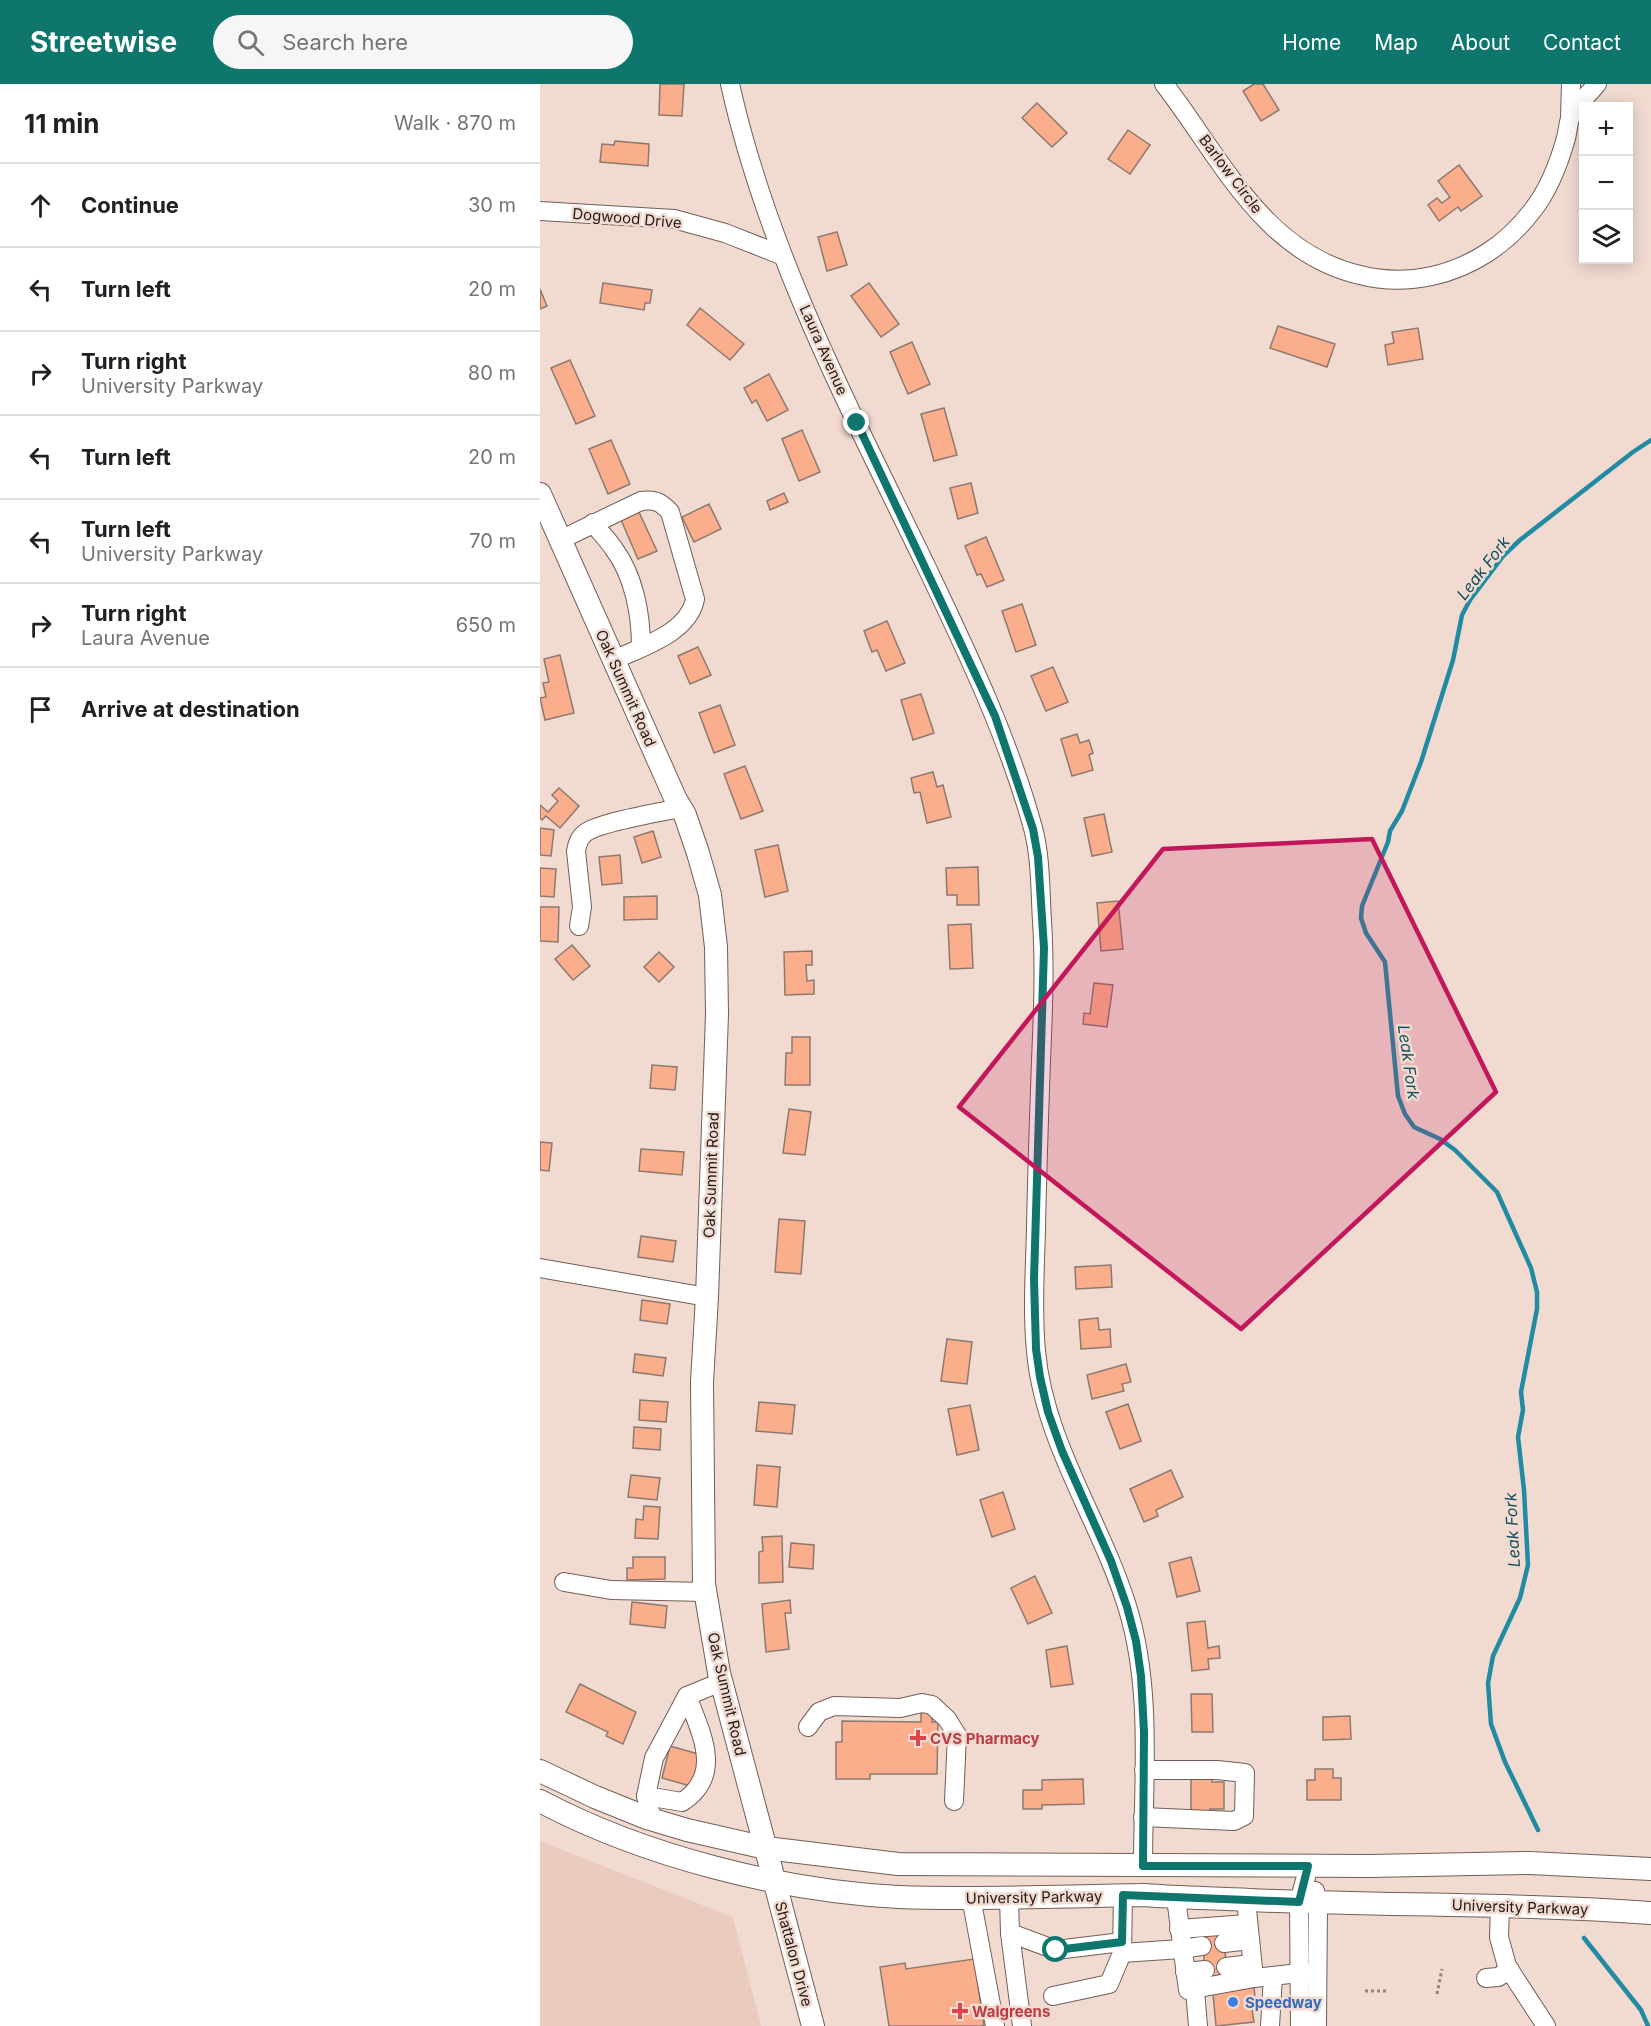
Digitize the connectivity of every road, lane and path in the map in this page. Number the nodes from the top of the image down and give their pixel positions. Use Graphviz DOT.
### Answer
graph roads {
  1 [pos="730,84"];
  2 [pos="1164,84"];
  3 [pos="1571,84"];
  4 [pos="1597,84"];
  5 [pos="1570,116"];
  6 [pos="540,211"];
  7 [pos="781,255"];
  8 [pos="540,494"];
  9 [pos="593,524"];
  10 [pos="560,540"];
  11 [pos="641,647"];
  12 [pos="614,660"];
  13 [pos="680,808"];
  14 [pos="579,926"];
  15 [pos="540,1268"];
  16 [pos="707,1297"];
  17 [pos="564,1582"];
  18 [pos="706,1592"];
  19 [pos="721,1682"];
  20 [pos="687,1696"];
  21 [pos="808,1727"];
  22 [pos="540,1770"];
  23 [pos="1144,1770"];
  24 [pos="646,1796"];
  25 [pos="540,1801"];
  26 [pos="954,1801"];
  27 [pos="1143,1817"];
  28 [pos="652,1819"];
  29 [pos="766,1848"];
  30 [pos="1143,1866"];
  31 [pos="1308,1866"];
  32 [pos="1651,1869"];
  33 [pos="774,1882"];
  34 [pos="1123,1895"];
  35 [pos="972,1897"];
  36 [pos="1008,1897"];
  37 [pos="1176,1898"];
  38 [pos="1246,1900"];
  39 [pos="1308,1902"];
  40 [pos="1500,1906"];
  41 [pos="1651,1913"];
  42 [pos="1179,1929"];
  43 [pos="1249,1932"];
  44 [pos="1010,1933"];
  45 [pos="1224,1943"];
  46 [pos="1202,1946"];
  47 [pos="1122,1947"];
  48 [pos="1181,1949"];
  49 [pos="1226,1967"];
  50 [pos="1205,1970"];
  51 [pos="1442,1970"];
  52 [pos="1510,1970"];
  53 [pos="1253,1971"];
  54 [pos="1185,1972"];
  55 [pos="1299,1972"];
  56 [pos="1318,1975"];
  57 [pos="1273,1976"];
  58 [pos="1486,1978"];
  59 [pos="1195,1990"];
  60 [pos="1365,1991"];
  61 [pos="1388,1991"];
  62 [pos="1437,1994"];
  63 [pos="1053,1996"];
  64 [pos="813,2026"];
  65 [pos="995,2026"];
  66 [pos="1022,2026"];
  67 [pos="1198,2026"];
  68 [pos="1270,2026"];
  69 [pos="1300,2026"];
  70 [pos="1317,2026"];
  71 [pos="1546,2026"];
  1 -- 7 [label="street, Laura Avenue"];
  2 -- 5 [label="street, Barlow Circle"];
  3 -- 5 [label="street"];
  4 -- 5 [label="street, Barlow Circle"];
  6 -- 7 [label="street, Dogwood Drive"];
  7 -- 23 [label="street, Laura Avenue"];
  8 -- 10 [label="main road, Oak Summit Road"];
  9 -- 10 [label="street"];
  9 -- 11 [label="street"];
  9 -- 11 [label="street"];
  10 -- 12 [label="main road, Oak Summit Road"];
  11 -- 12 [label="street"];
  12 -- 13 [label="main road, Oak Summit Road"];
  13 -- 14 [label="street"];
  13 -- 16 [label="main road, Oak Summit Road"];
  15 -- 16 [label="street"];
  16 -- 18 [label="main road, Oak Summit Road"];
  17 -- 18 [label="street"];
  18 -- 19 [label="main road, Oak Summit Road"];
  19 -- 20 [label="street"];
  19 -- 29 [label="main road, Oak Summit Road"];
  20 -- 24 [label="street"];
  20 -- 24 [label="street"];
  21 -- 26 [label="street"];
  22 -- 28 [label="main road, University Parkway"];
  23 -- 27 [label="street, Laura Avenue"];
  23 -- 27 [label="street"];
  24 -- 28 [label="street"];
  25 -- 33 [label="main road, University Parkway"];
  27 -- 30 [label="street, Laura Avenue"];
  28 -- 29 [label="main road, University Parkway"];
  29 -- 30 [label="main road, University Parkway"];
  29 -- 33 [label="main road, Oak Summit Road"];
  30 -- 31 [label="main road, University Parkway"];
  31 -- 32 [label="main road, University Parkway"];
  31 -- 39 [label="street"];
  33 -- 35 [label="main road, University Parkway"];
  33 -- 64 [label="main road, Shattalon Drive"];
  34 -- 36 [label="main road, University Parkway"];
  34 -- 37 [label="main road, University Parkway"];
  34 -- 47 [label="street"];
  35 -- 36 [label="main road, University Parkway"];
  35 -- 65 [label="street"];
  36 -- 44 [label="street"];
  37 -- 38 [label="main road, University Parkway"];
  37 -- 42 [label="street"];
  38 -- 39 [label="main road, University Parkway"];
  38 -- 43 [label="street"];
  39 -- 40 [label="main road, University Parkway"];
  39 -- 55 [label="street"];
  39 -- 56 [label="street"];
  40 -- 41 [label="main road, University Parkway"];
  40 -- 52 [label="street"];
  42 -- 43 [label="street"];
  42 -- 48 [label="street"];
  43 -- 45 [label="street"];
  43 -- 53 [label="street"];
  44 -- 47 [label="street"];
  44 -- 66 [label="street"];
  46 -- 48 [label="street"];
  47 -- 48 [label="street"];
  47 -- 63 [label="street"];
  48 -- 54 [label="street"];
  49 -- 53 [label="street"];
  50 -- 54 [label="street"];
  51 -- 62 [label="path"];
  52 -- 58 [label="street"];
  52 -- 71 [label="street"];
  53 -- 57 [label="street"];
  53 -- 59 [label="street"];
  54 -- 59 [label="street"];
  55 -- 56 [label="street"];
  55 -- 57 [label="street"];
  55 -- 69 [label="street"];
  56 -- 70 [label="street"];
  57 -- 68 [label="street"];
  59 -- 67 [label="street"];
  60 -- 61 [label="path"];
}
